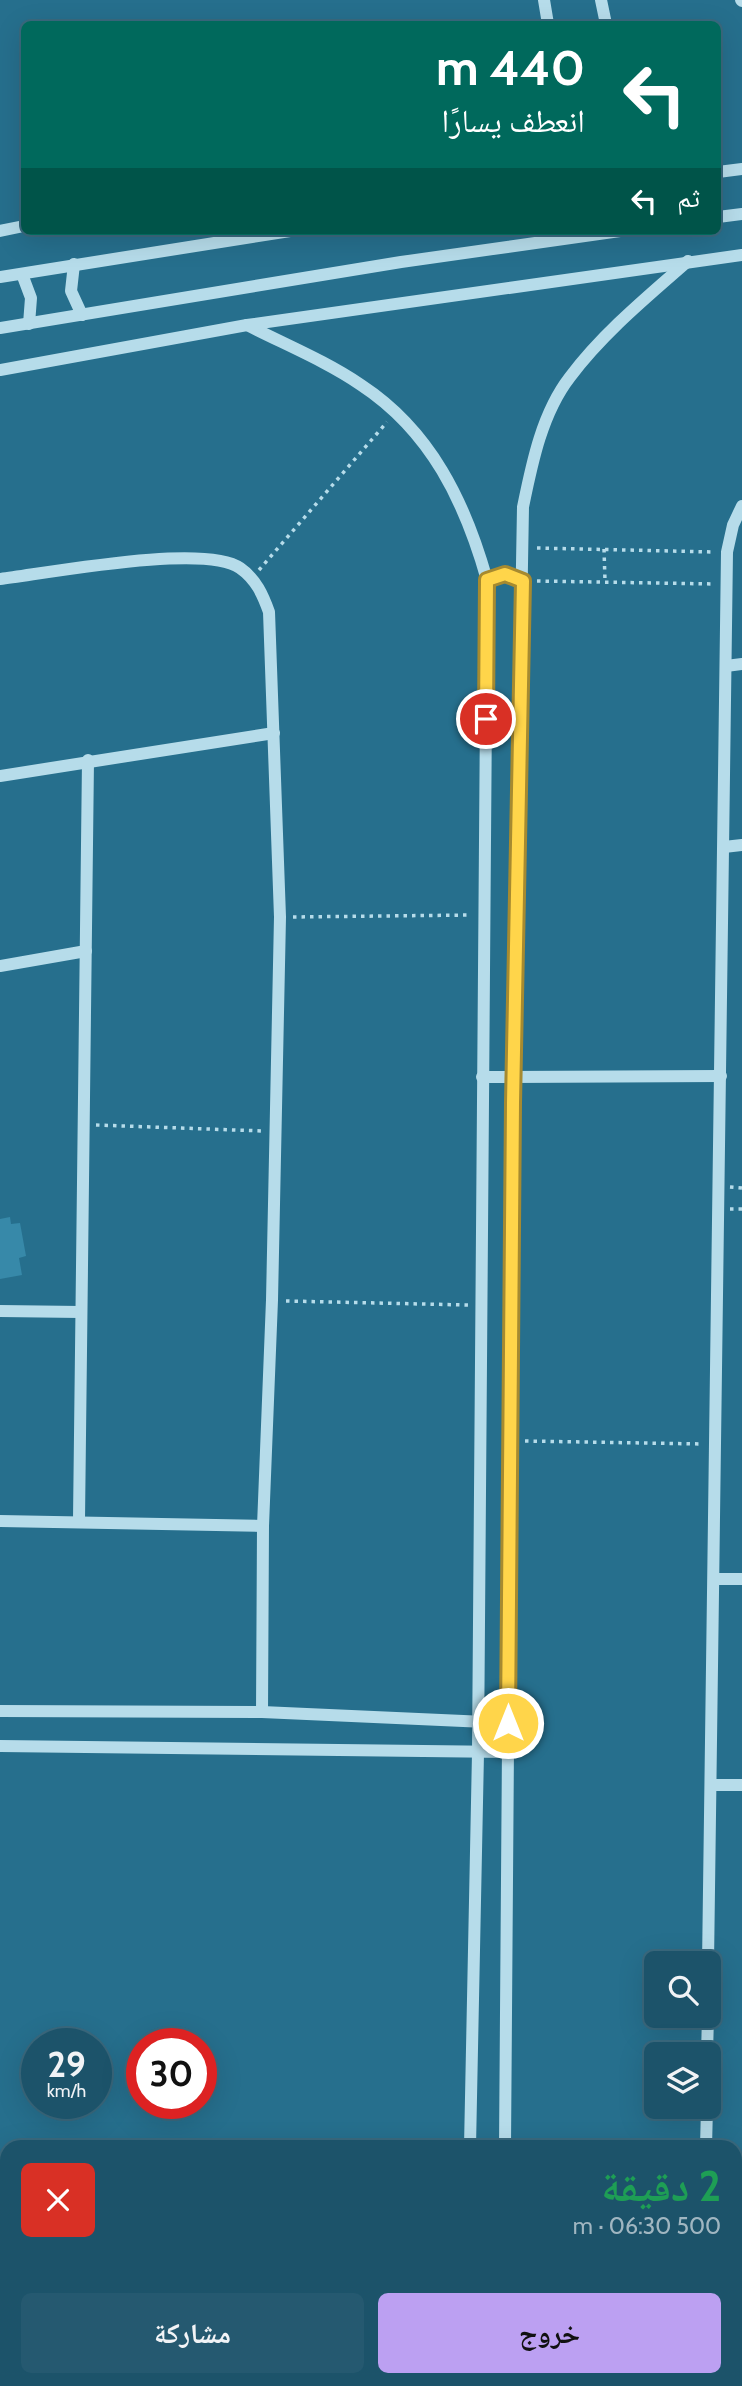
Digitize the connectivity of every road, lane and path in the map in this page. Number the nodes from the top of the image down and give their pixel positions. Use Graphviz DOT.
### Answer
graph roads {
  1 [pos="544,0"];
  2 [pos="601,0"];
  3 [pos="548,21"];
  4 [pos="605,21"];
  5 [pos="742,169"];
  6 [pos="721,172"];
  7 [pos="742,214"];
  8 [pos="721,217"];
  9 [pos="21,227"];
  10 [pos="0,231"];
  11 [pos="251,235"];
  12 [pos="592,235"];
  13 [pos="742,255"];
  14 [pos="688,261"];
  15 [pos="74,264"];
  16 [pos="22,274"];
  17 [pos="0,277"];
  18 [pos="82,315"];
  19 [pos="29,324"];
  20 [pos="247,324"];
  21 [pos="0,328"];
  22 [pos="0,370"];
  23 [pos="396,412"];
  24 [pos="742,506"];
  25 [pos="524,548"];
  26 [pos="604,549"];
  27 [pos="727,552"];
  28 [pos="0,579"];
  29 [pos="251,579"];
  30 [pos="487,580"];
  31 [pos="523,581"];
  32 [pos="605,581"];
  33 [pos="727,585"];
  34 [pos="742,664"];
  35 [pos="726,666"];
  36 [pos="274,733"];
  37 [pos="88,760"];
  38 [pos="0,776"];
  39 [pos="742,845"];
  40 [pos="724,847"];
  41 [pos="484,915"];
  42 [pos="280,917"];
  43 [pos="86,951"];
  44 [pos="0,966"];
  45 [pos="721,1076"];
  46 [pos="482,1077"];
  47 [pos="513,1077"];
  48 [pos="84,1124"];
  49 [pos="276,1131"];
  50 [pos="272,1300"];
  51 [pos="480,1305"];
  52 [pos="0,1311"];
  53 [pos="81,1312"];
  54 [pos="509,1441"];
  55 [pos="716,1444"];
  56 [pos="79,1520"];
  57 [pos="0,1521"];
  58 [pos="263,1526"];
  59 [pos="714,1579"];
  60 [pos="742,1579"];
  61 [pos="0,1711"];
  62 [pos="262,1712"];
  63 [pos="477,1722"];
  64 [pos="508,1723"];
  65 [pos="0,1746"];
  66 [pos="508,1752"];
  67 [pos="478,1753"];
  68 [pos="711,1785"];
  69 [pos="742,1785"];
  70 [pos="708,1951"];
  71 [pos="706,2119"];
  72 [pos="471,2140"];
  73 [pos="505,2140"];
  74 [pos="706,2140"];
  1 -- 3 [label="street"];
  2 -- 4 [label="street"];
  5 -- 6 [label="street"];
  7 -- 8 [label="street"];
  9 -- 10 [label="street"];
  11 -- 15 [label="street"];
  12 -- 18 [label="street"];
  13 -- 14 [label="street"];
  14 -- 20 [label="street"];
  14 -- 25 [label="street"];
  15 -- 16 [label="street"];
  15 -- 18 [label="street"];
  16 -- 17 [label="street"];
  16 -- 19 [label="street"];
  18 -- 19 [label="street"];
  19 -- 21 [label="street"];
  20 -- 22 [label="street"];
  20 -- 23 [label="street"];
  23 -- 29 [label="path"];
  23 -- 30 [label="street"];
  24 -- 27 [label="street"];
  25 -- 26 [label="path"];
  25 -- 31 [label="street"];
  26 -- 27 [label="path"];
  26 -- 32 [label="path"];
  27 -- 33 [label="street"];
  28 -- 29 [label="street"];
  29 -- 36 [label="street"];
  30 -- 31 [label="street"];
  30 -- 41 [label="street"];
  31 -- 32 [label="path"];
  31 -- 47 [label="street"];
  32 -- 33 [label="path"];
  33 -- 35 [label="street"];
  34 -- 35 [label="street"];
  35 -- 40 [label="street"];
  36 -- 37 [label="street"];
  36 -- 42 [label="street"];
  37 -- 38 [label="street"];
  37 -- 43 [label="street"];
  39 -- 40 [label="street"];
  40 -- 45 [label="street"];
  41 -- 42 [label="path"];
  41 -- 46 [label="street"];
  42 -- 49 [label="street"];
  43 -- 44 [label="street"];
  43 -- 48 [label="street"];
  45 -- 47 [label="street"];
  45 -- 55 [label="street"];
  46 -- 47 [label="street"];
  46 -- 51 [label="street"];
  47 -- 54 [label="street"];
  48 -- 49 [label="path"];
  48 -- 53 [label="street"];
  49 -- 50 [label="street"];
  50 -- 51 [label="path"];
  50 -- 58 [label="street"];
  51 -- 63 [label="street"];
  52 -- 53 [label="street"];
  53 -- 56 [label="street"];
  54 -- 55 [label="path"];
  54 -- 64 [label="street"];
  55 -- 59 [label="street"];
  56 -- 57 [label="street"];
  56 -- 58 [label="street"];
  58 -- 62 [label="street"];
  59 -- 60 [label="street"];
  59 -- 68 [label="street"];
  61 -- 62 [label="street"];
  62 -- 63 [label="street"];
  63 -- 64 [label="street"];
  63 -- 67 [label="street"];
  64 -- 66 [label="street"];
  65 -- 67 [label="street"];
  66 -- 67 [label="street"];
  66 -- 73 [label="street"];
  67 -- 72 [label="street"];
  68 -- 69 [label="street"];
  68 -- 70 [label="street"];
  71 -- 74 [label="street"];
}
